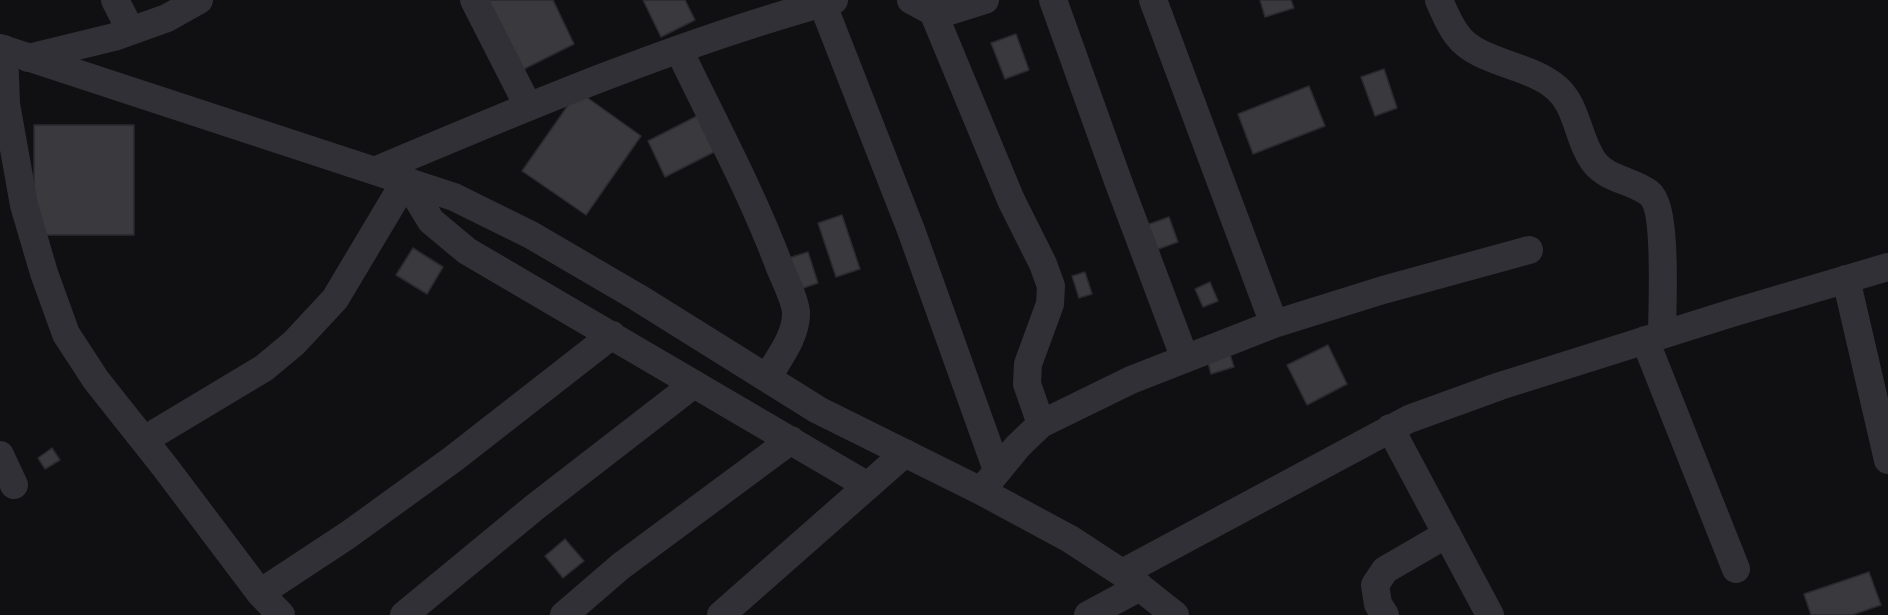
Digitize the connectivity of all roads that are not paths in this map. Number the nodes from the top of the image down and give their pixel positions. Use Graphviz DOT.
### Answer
graph roads {
  1 [pos="115,0"];
  2 [pos="199,0"];
  3 [pos="474,0"];
  4 [pos="985,0"];
  5 [pos="1053,0"];
  6 [pos="1153,0"];
  7 [pos="1439,0"];
  8 [pos="826,1"];
  9 [pos="922,6"];
  10 [pos="131,31"];
  11 [pos="679,50"];
  12 [pos="11,52"];
  13 [pos="528,106"];
  14 [pos="377,170"];
  15 [pos="406,180"];
  16 [pos="1529,250"];
  17 [pos="1888,267"];
  18 [pos="1846,279"];
  19 [pos="1274,324"];
  20 [pos="612,335"];
  21 [pos="1654,338"];
  22 [pos="1185,359"];
  23 [pos="767,378"];
  24 [pos="694,384"];
  25 [pos="1041,424"];
  26 [pos="1390,428"];
  27 [pos="144,440"];
  28 [pos="791,440"];
  29 [pos="904,453"];
  30 [pos="0,455"];
  31 [pos="1888,460"];
  32 [pos="989,481"];
  33 [pos="14,485"];
  34 [pos="868,486"];
  35 [pos="1447,534"];
  36 [pos="1736,569"];
  37 [pos="1131,580"];
  38 [pos="260,593"];
  39 [pos="281,615"];
  40 [pos="404,615"];
  41 [pos="564,615"];
  42 [pos="721,615"];
  43 [pos="1088,615"];
  44 [pos="1175,615"];
  45 [pos="1384,615"];
  46 [pos="1490,615"];
  1 -- 10 [label="street"];
  2 -- 10 [label="street"];
  3 -- 13 [label="street"];
  4 -- 9 [label="street"];
  5 -- 22 [label="street"];
  6 -- 19 [label="street"];
  7 -- 21 [label="street"];
  8 -- 11 [label="street"];
  8 -- 32 [label="street"];
  9 -- 25 [label="street"];
  10 -- 12 [label="street"];
  11 -- 13 [label="street"];
  11 -- 23 [label="street"];
  12 -- 14 [label="street"];
  12 -- 27 [label="street"];
  13 -- 14 [label="street"];
  14 -- 15 [label="street"];
  15 -- 20 [label="street"];
  15 -- 23 [label="street"];
  15 -- 27 [label="street"];
  16 -- 19 [label="street"];
  17 -- 18 [label="street"];
  18 -- 21 [label="street"];
  18 -- 31 [label="street"];
  19 -- 22 [label="street"];
  20 -- 24 [label="street"];
  20 -- 38 [label="street"];
  21 -- 26 [label="street"];
  21 -- 36 [label="street"];
  22 -- 25 [label="street"];
  23 -- 29 [label="street"];
  24 -- 28 [label="street"];
  24 -- 40 [label="street"];
  25 -- 32 [label="street"];
  26 -- 35 [label="street"];
  26 -- 37 [label="street"];
  27 -- 38 [label="street"];
  28 -- 34 [label="street"];
  28 -- 41 [label="street"];
  29 -- 32 [label="street"];
  29 -- 34 [label="street"];
  30 -- 33 [label="street"];
  32 -- 37 [label="street"];
  34 -- 42 [label="street"];
  35 -- 45 [label="street"];
  35 -- 46 [label="street"];
  37 -- 43 [label="street"];
  37 -- 44 [label="street"];
  38 -- 39 [label="street"];
}
